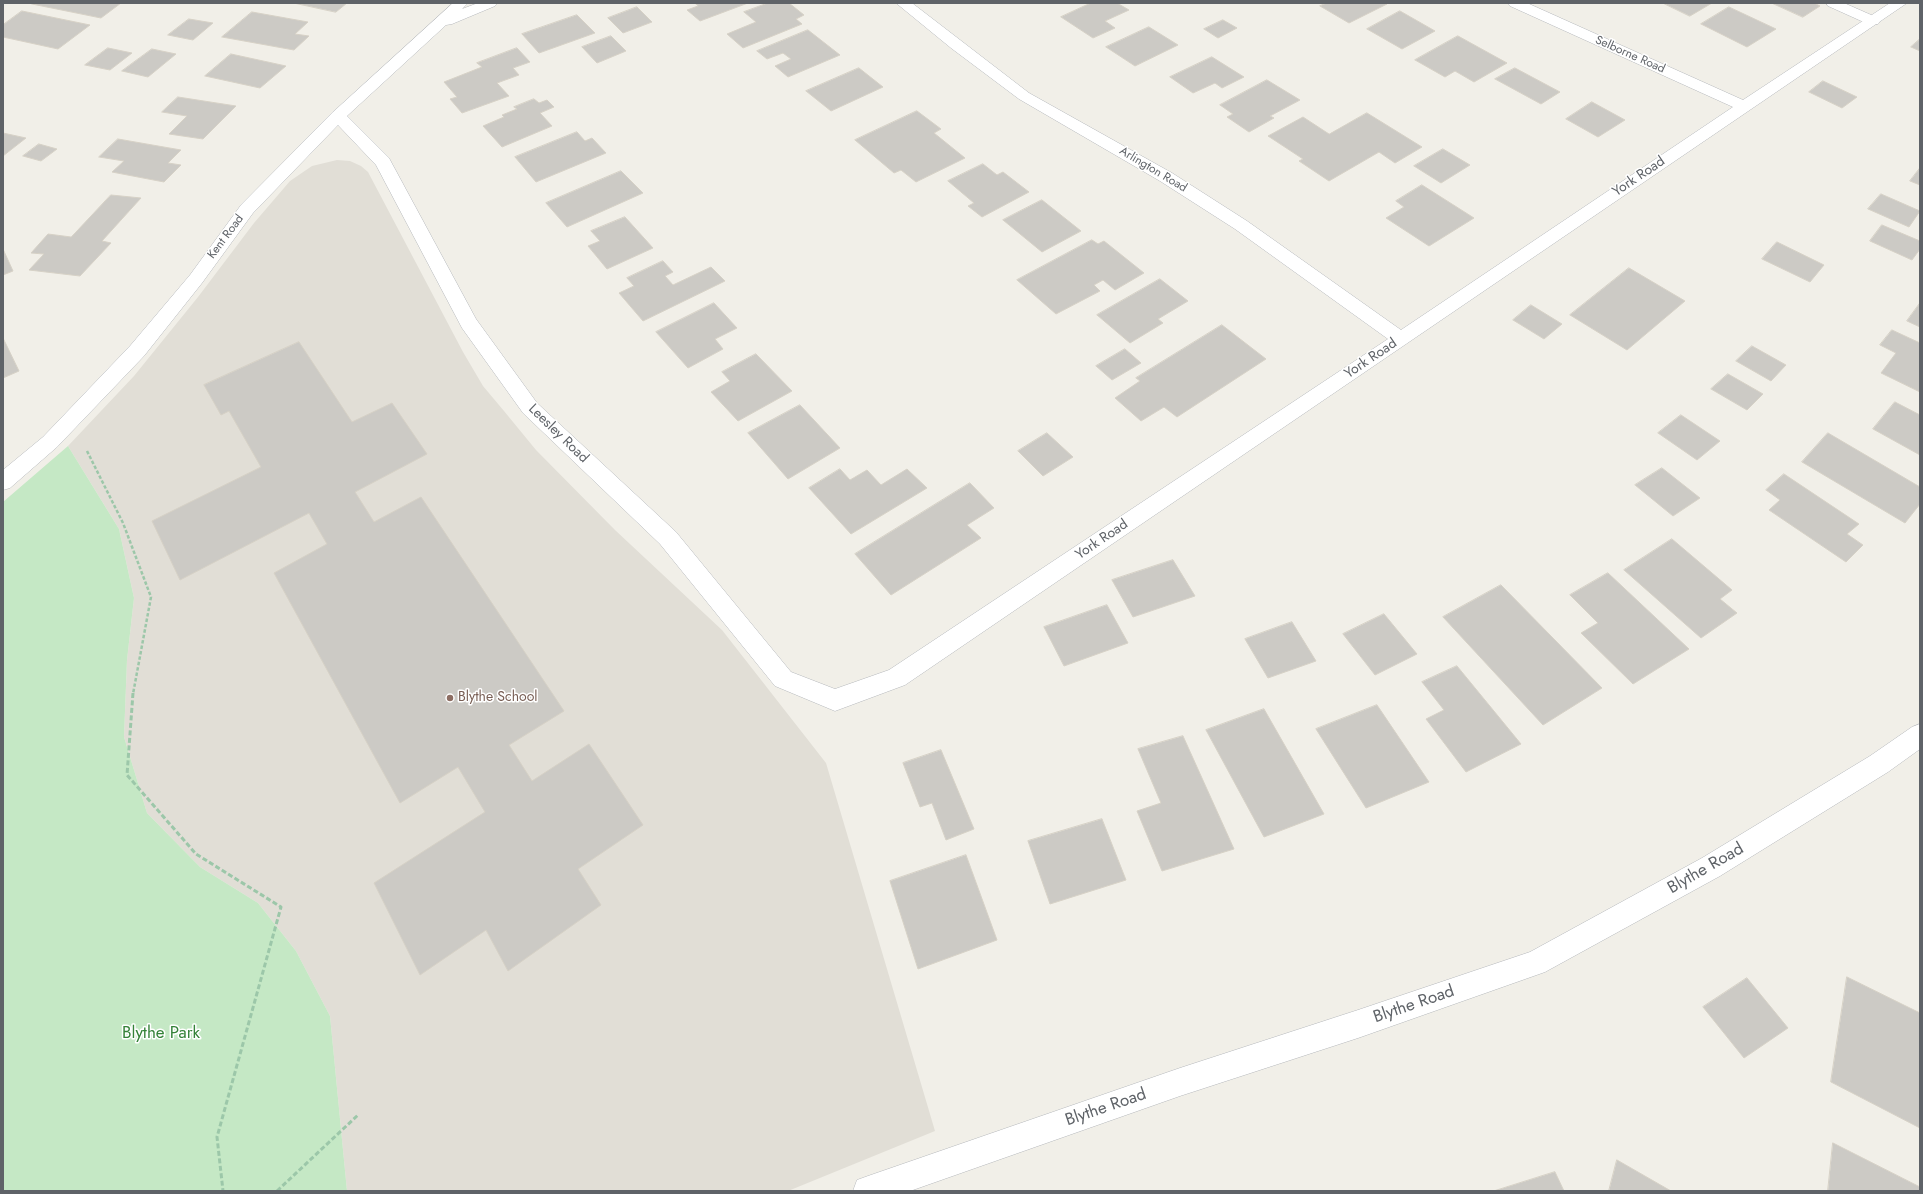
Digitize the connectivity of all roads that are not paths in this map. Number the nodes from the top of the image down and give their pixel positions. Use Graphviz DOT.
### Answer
graph roads {
  1 [pos="461,3"];
  2 [pos="490,3"];
  3 [pos="904,3"];
  4 [pos="1516,3"];
  5 [pos="1833,3"];
  6 [pos="1900,3"];
  7 [pos="1873,21"];
  8 [pos="433,27"];
  9 [pos="1744,106"];
  10 [pos="338,116"];
  11 [pos="1401,339"];
  12 [pos="3,482"];
  13 [pos="835,700"];
  14 [pos="1920,735"];
  15 [pos="868,1191"];
  1 -- 8 [label="street, Kent Road"];
  2 -- 8 [label="street"];
  3 -- 11 [label="street, Arlington Road"];
  4 -- 9 [label="street, Selborne Road"];
  5 -- 7 [label="lane"];
  6 -- 7 [label="street, York Road"];
  7 -- 9 [label="street, York Road"];
  8 -- 10 [label="street, Kent Road"];
  9 -- 11 [label="street, York Road"];
  10 -- 12 [label="street, Kent Road"];
  10 -- 13 [label="street, Leesley Road"];
  11 -- 13 [label="street, York Road"];
  14 -- 15 [label="street, Blythe Road"];
}
